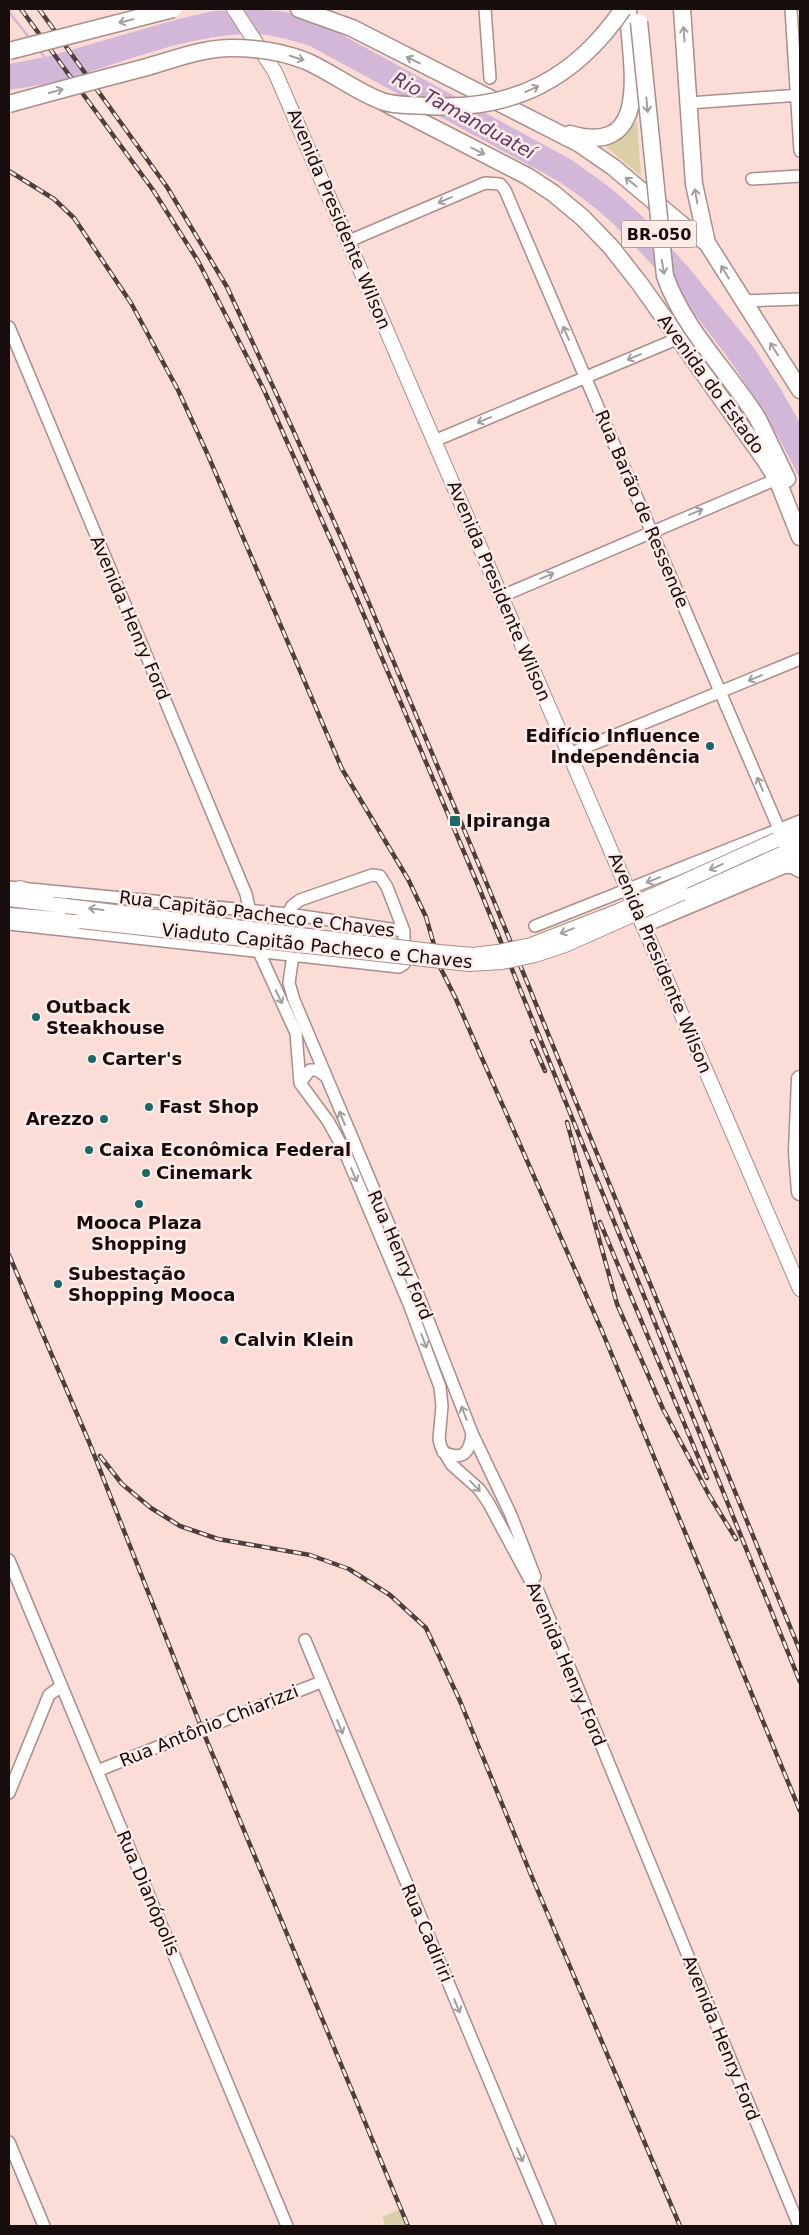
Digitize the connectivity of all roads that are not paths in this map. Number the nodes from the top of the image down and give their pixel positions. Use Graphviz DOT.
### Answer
graph roads {
  1 [pos="173,9"];
  2 [pos="234,9"];
  3 [pos="299,9"];
  4 [pos="485,9"];
  5 [pos="623,9"];
  6 [pos="628,9"];
  7 [pos="682,9"];
  8 [pos="791,9"];
  9 [pos="638,15"];
  10 [pos="9,51"];
  11 [pos="490,78"];
  12 [pos="798,96"];
  13 [pos="381,101"];
  14 [pos="688,103"];
  15 [pos="9,104"];
  16 [pos="547,127"];
  17 [pos="800,151"];
  18 [pos="800,176"];
  19 [pos="752,179"];
  20 [pos="349,241"];
  21 [pos="707,244"];
  22 [pos="800,299"];
  23 [pos="742,301"];
  24 [pos="9,327"];
  25 [pos="678,338"];
  26 [pos="585,378"];
  27 [pos="800,390"];
  28 [pos="434,441"];
  29 [pos="777,479"];
  30 [pos="652,530"];
  31 [pos="799,532"];
  32 [pos="502,596"];
  33 [pos="800,659"];
  34 [pos="721,693"];
  35 [pos="568,754"];
  36 [pos="800,821"];
  37 [pos="800,829"];
  38 [pos="778,840"];
  39 [pos="800,842"];
  40 [pos="800,857"];
  41 [pos="800,869"];
  42 [pos="14,888"];
  43 [pos="629,890"];
  44 [pos="9,899"];
  45 [pos="66,906"];
  46 [pos="250,910"];
  47 [pos="288,914"];
  48 [pos="9,915"];
  49 [pos="9,924"];
  50 [pos="644,924"];
  51 [pos="535,926"];
  52 [pos="404,931"];
  53 [pos="259,952"];
  54 [pos="293,955"];
  55 [pos="324,1075"];
  56 [pos="800,1079"];
  57 [pos="300,1083"];
  58 [pos="800,1192"];
  59 [pos="800,1290"];
  60 [pos="472,1433"];
  61 [pos="443,1452"];
  62 [pos="10,1567"];
  63 [pos="538,1591"];
  64 [pos="305,1640"];
  65 [pos="321,1682"];
  66 [pos="60,1687"];
  67 [pos="97,1771"];
  68 [pos="9,1793"];
  69 [pos="9,2142"];
  70 [pos="44,2226"];
  71 [pos="287,2226"];
  72 [pos="550,2226"];
  73 [pos="800,2226"];
  1 -- 10 [label="highway, one-way, bridge"];
  2 -- 20 [label="main road, Avenida Presidente Wilson"];
  16 -- 3 [label="highway, one-way"];
  4 -- 11 [label="street"];
  13 -- 5 [label="highway, one-way, bridge"];
  6 -- 16 [label="highway"];
  14 -- 7 [label="highway, BR-050, one-way"];
  8 -- 12 [label="street"];
  9 -- 31 [label="highway, Avenida do Estado / BR-050, one-way, bridge"];
  12 -- 14 [label="street"];
  12 -- 17 [label="street"];
  15 -- 13 [label="highway, Avenida do Estado, one-way, bridge"];
  13 -- 25 [label="highway, Avenida do Estado, one-way, bridge"];
  21 -- 14 [label="highway, BR-050, one-way"];
  21 -- 16 [label="highway, one-way"];
  18 -- 19 [label="street"];
  26 -- 20 [label="street, Rua Barão de Ressende, one-way"];
  20 -- 28 [label="main road, Avenida Presidente Wilson"];
  23 -- 21 [label="highway, BR-050, one-way"];
  22 -- 23 [label="street"];
  27 -- 23 [label="highway, BR-050, one-way"];
  24 -- 46 [label="street, Avenida Henry Ford"];
  25 -- 26 [label="street, one-way"];
  25 -- 29 [label="highway, Avenida do Estado"];
  26 -- 28 [label="street, one-way"];
  26 -- 30 [label="street, Rua Barão de Ressende"];
  28 -- 32 [label="main road, Avenida Presidente Wilson"];
  30 -- 29 [label="street, one-way"];
  29 -- 31 [label="highway, Avenida do Estado"];
  32 -- 30 [label="street, one-way"];
  30 -- 34 [label="street, Rua Barão de Ressende"];
  32 -- 35 [label="main road, Avenida Presidente Wilson"];
  33 -- 34 [label="street, one-way"];
  34 -- 35 [label="street"];
  38 -- 34 [label="street, Rua Barão de Ressende, one-way"];
  35 -- 43 [label="main road, Avenida Presidente Wilson"];
  36 -- 38 [label="street"];
  37 -- 38 [label="main road, Viaduto Capitão Pacheco e Chaves"];
  38 -- 39 [label="main road, Viaduto Capitão Pacheco e Chaves"];
  38 -- 40 [label="highway"];
  38 -- 43 [label="street, one-way"];
  38 -- 45 [label="main road, Viaduto Capitão Pacheco e Chaves, one-way, bridge"];
  38 -- 48 [label="main road, Viaduto Capitão Pacheco e Chaves, bridge"];
  41 -- 50 [label="highway"];
  42 -- 45 [label="main road"];
  42 -- 46 [label="street, Rua Capitão Pacheco e Chaves"];
  43 -- 50 [label="main road, Avenida Presidente Wilson"];
  43 -- 51 [label="street"];
  44 -- 45 [label="main road"];
  46 -- 47 [label="street, Rua Capitão Pacheco e Chaves"];
  46 -- 53 [label="street"];
  47 -- 52 [label="street, Rua Capitão Pacheco e Chaves"];
  47 -- 52 [label="street"];
  47 -- 54 [label="street, Rua Henry Ford"];
  49 -- 53 [label="street, Rua Capitão Pacheco e Chaves"];
  50 -- 59 [label="main road, Avenida Presidente Wilson"];
  52 -- 54 [label="street, Rua Capitão Pacheco e Chaves"];
  53 -- 54 [label="street, Rua Capitão Pacheco e Chaves"];
  53 -- 57 [label="street, one-way"];
  54 -- 55 [label="street, Rua Henry Ford"];
  55 -- 57 [label="street"];
  60 -- 55 [label="street, Rua Henry Ford, one-way"];
  56 -- 58 [label="highway"];
  57 -- 61 [label="street, one-way"];
  60 -- 61 [label="street"];
  60 -- 63 [label="street, Rua Henry Ford"];
  61 -- 63 [label="street, Avenida Henry Ford, one-way"];
  62 -- 66 [label="street, Rua Dianópolis"];
  63 -- 73 [label="street, Avenida Henry Ford"];
  64 -- 65 [label="street, Rua Cadiriri"];
  65 -- 67 [label="street, Rua Antônio Chiarizzi"];
  65 -- 72 [label="street, Rua Cadiriri, one-way"];
  66 -- 67 [label="street, Rua Dianópolis"];
  66 -- 68 [label="street"];
  67 -- 71 [label="street, Rua Dianópolis"];
  69 -- 70 [label="street"];
}
